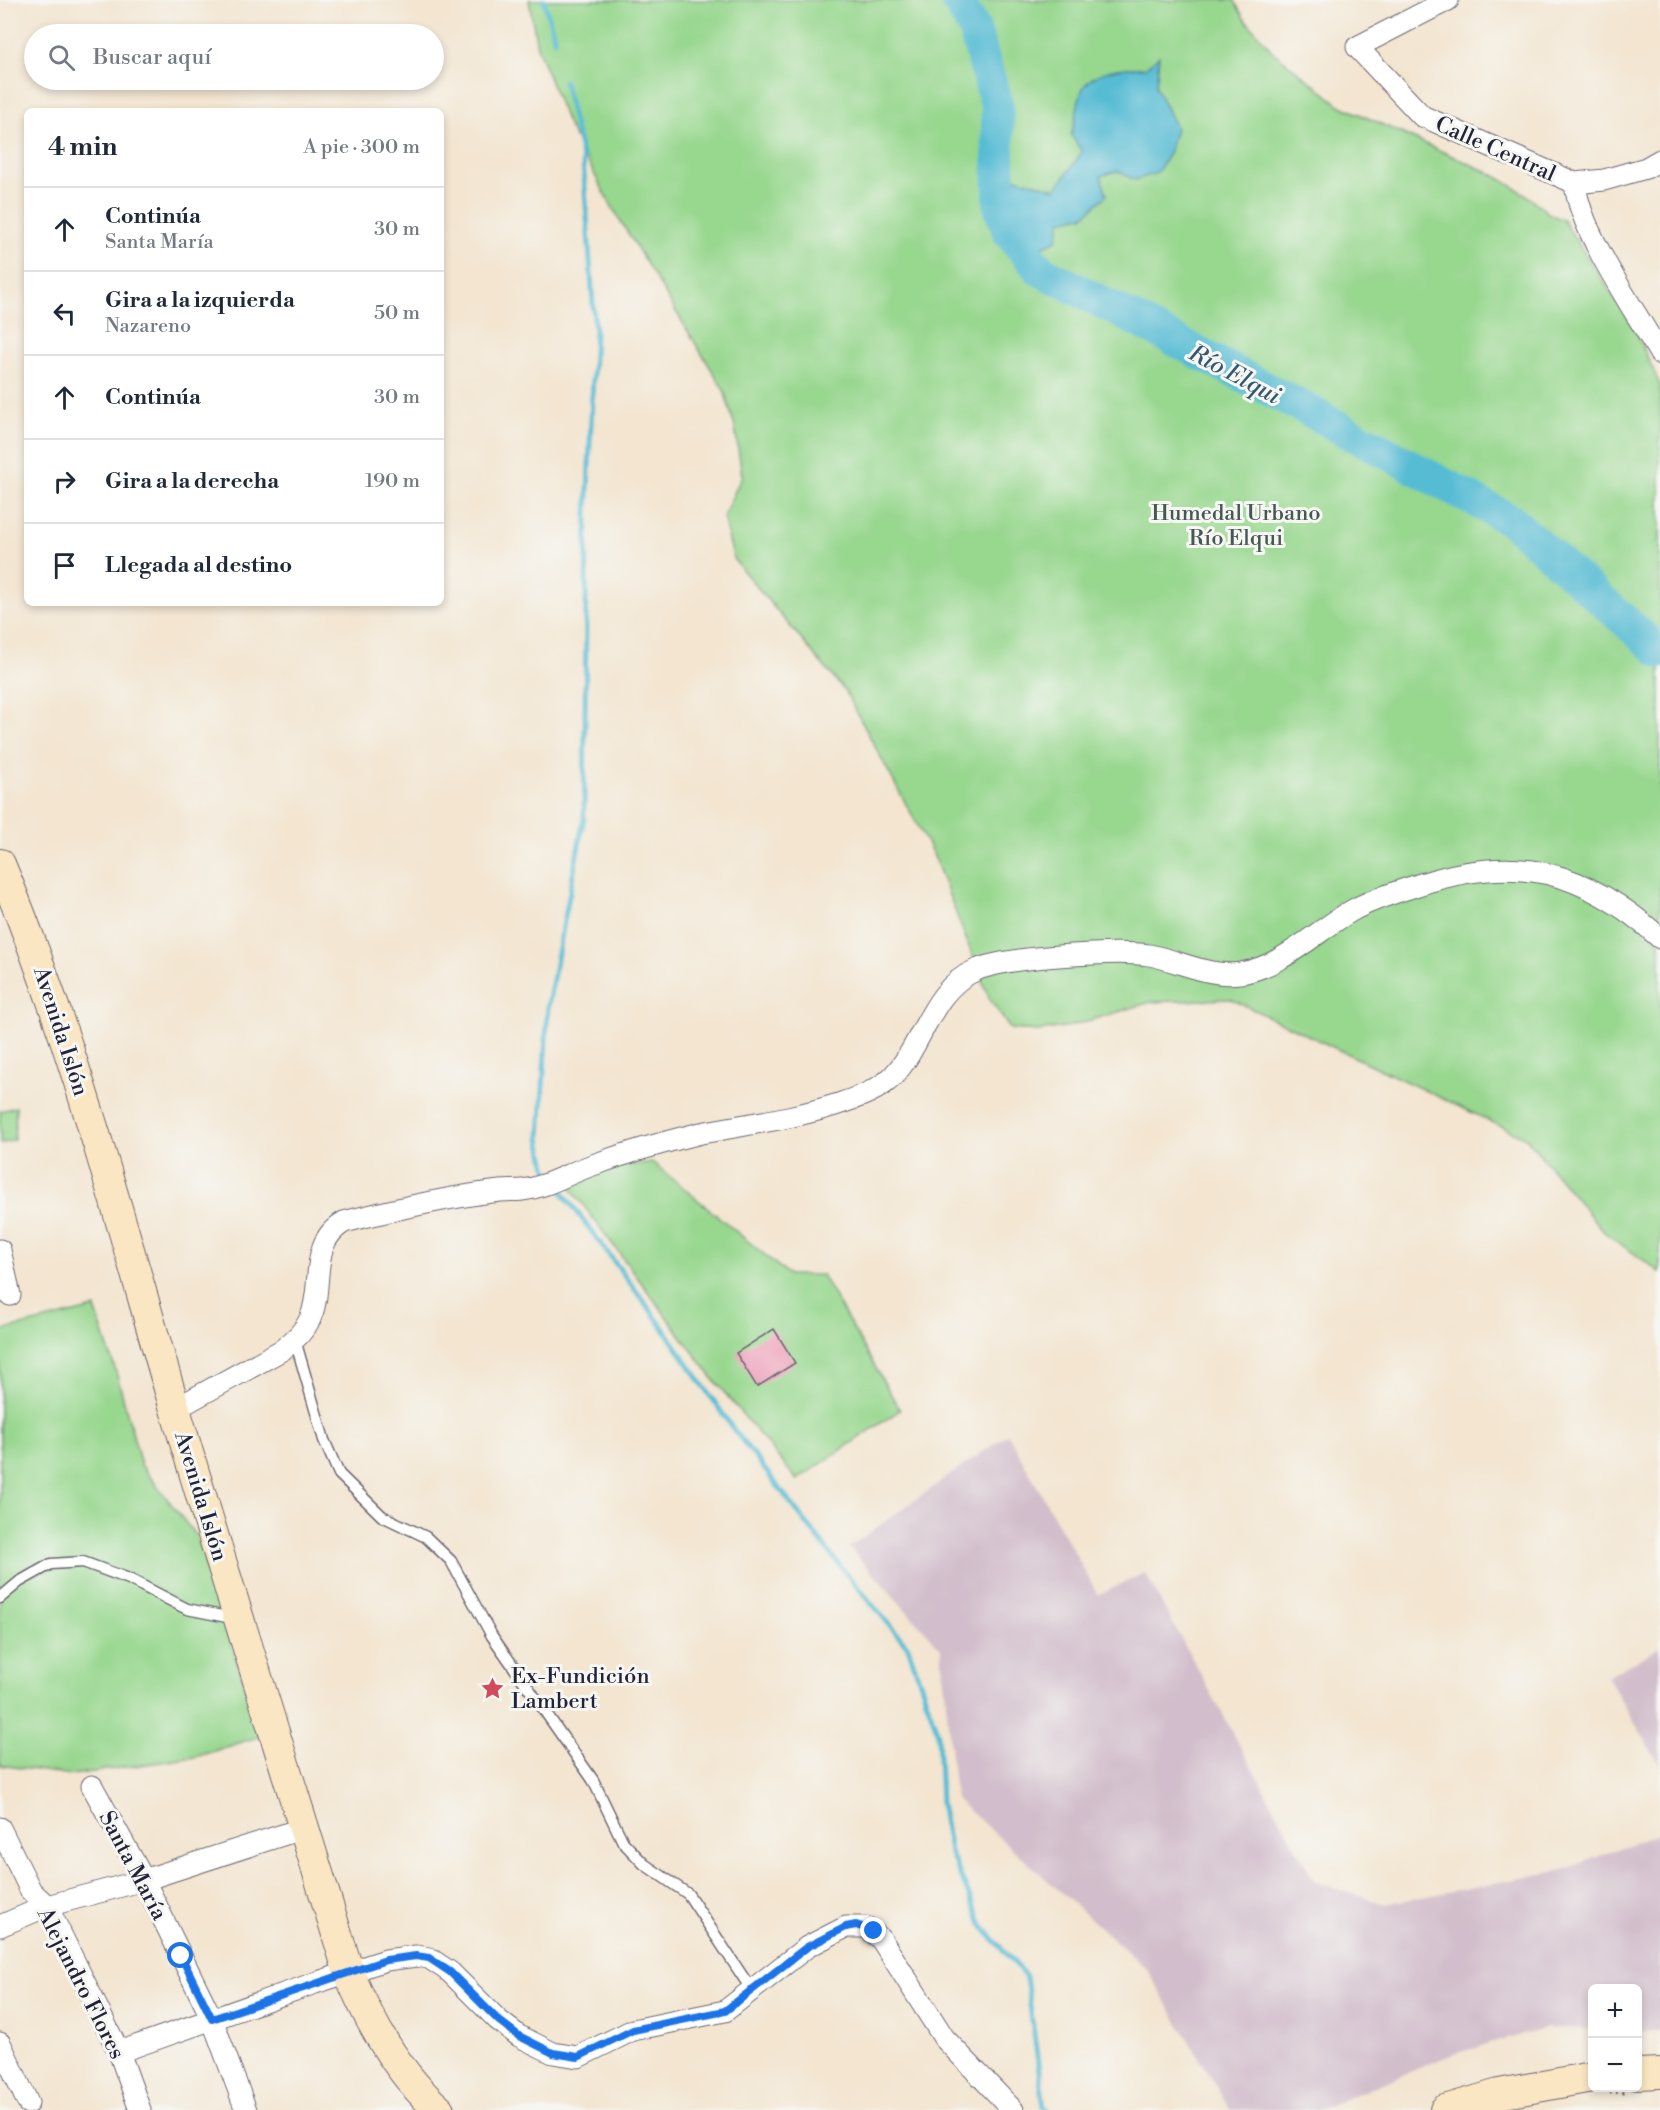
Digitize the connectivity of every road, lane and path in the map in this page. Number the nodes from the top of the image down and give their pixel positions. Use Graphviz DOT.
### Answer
graph roads {
  1 [pos="1448,0"];
  2 [pos="1660,160"];
  3 [pos="1575,183"];
  4 [pos="1660,354"];
  5 [pos="0,864"];
  6 [pos="6,891"];
  7 [pos="1660,938"];
  8 [pos="0,1250"];
  9 [pos="10,1295"];
  10 [pos="296,1340"];
  11 [pos="175,1408"];
  12 [pos="0,1598"];
  13 [pos="240,1620"];
  14 [pos="92,1786"];
  15 [pos="0,1828"];
  16 [pos="304,1828"];
  17 [pos="144,1880"];
  18 [pos="47,1906"];
  19 [pos="0,1926"];
  20 [pos="349,1973"];
  21 [pos="751,1989"];
  22 [pos="212,2019"];
  23 [pos="0,2043"];
  24 [pos="119,2052"];
  25 [pos="1660,2073"];
  26 [pos="1642,2074"];
  27 [pos="1588,2078"];
  28 [pos="28,2103"];
  29 [pos="431,2107"];
  30 [pos="140,2110"];
  31 [pos="246,2110"];
  32 [pos="1013,2110"];
  33 [pos="1444,2110"];
  1 -- 3 [label="street, Calle Central"];
  2 -- 3 [label="street, Calle Central"];
  3 -- 4 [label="street"];
  5 -- 6 [label="main road, Avenida Islón"];
  6 -- 11 [label="main road, Avenida Islón"];
  7 -- 10 [label="street"];
  8 -- 9 [label="street"];
  10 -- 11 [label="street"];
  10 -- 21 [label="lane"];
  11 -- 13 [label="main road, Avenida Islón"];
  12 -- 13 [label="lane"];
  13 -- 16 [label="main road, Avenida Islón"];
  14 -- 17 [label="street, Santa María"];
  15 -- 18 [label="street, Alejandro Flores"];
  16 -- 17 [label="street"];
  16 -- 20 [label="main road, Avenida Islón"];
  17 -- 18 [label="street"];
  17 -- 22 [label="street, Santa María"];
  18 -- 19 [label="street"];
  18 -- 24 [label="street, Alejandro Flores"];
  20 -- 21 [label="street"];
  20 -- 22 [label="street"];
  20 -- 29 [label="main road, Avenida Islón"];
  21 -- 32 [label="street"];
  22 -- 24 [label="street"];
  22 -- 31 [label="street, Santa María"];
  23 -- 28 [label="street"];
  24 -- 30 [label="street, Alejandro Flores"];
  25 -- 26 [label="main road"];
  27 -- 33 [label="main road"];
}
